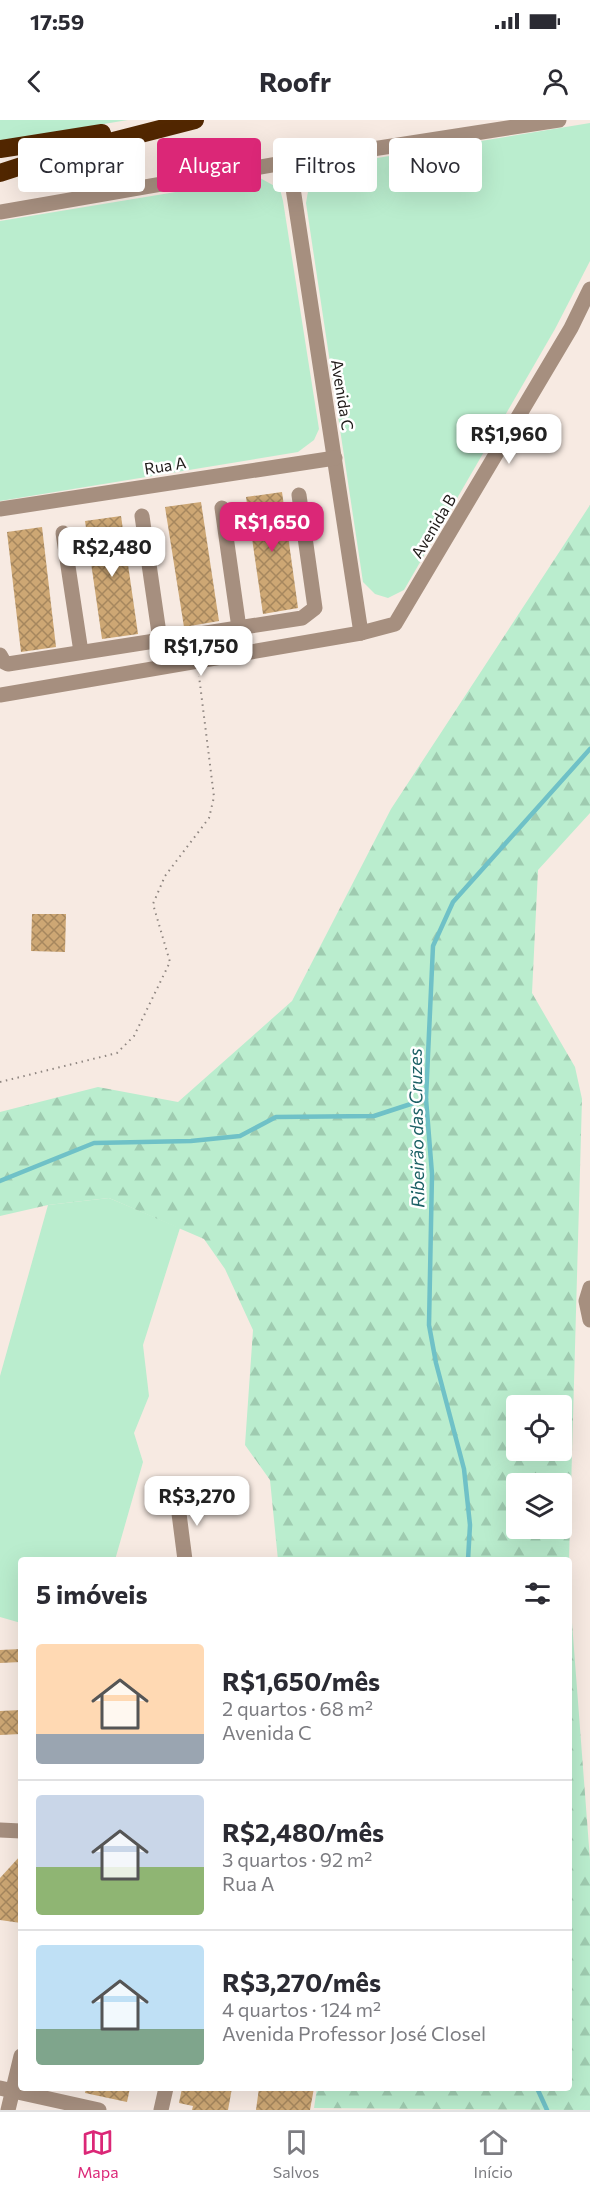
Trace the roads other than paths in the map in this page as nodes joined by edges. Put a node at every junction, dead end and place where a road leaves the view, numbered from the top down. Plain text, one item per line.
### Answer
1 (182, 120) edge
2 (195, 120) edge
3 (558, 120) edge
4 (377, 148) edge
5 (0, 149) edge
6 (273, 165) edge
7 (0, 173) edge
8 (294, 192) edge
9 (0, 212) edge
10 (590, 289) edge
11 (335, 458) junction
12 (299, 495) dead end
13 (0, 508) edge
14 (222, 508) dead end
15 (142, 516) dead end
16 (63, 533) dead end
17 (239, 628) junction
18 (361, 633) junction
19 (160, 640) junction
20 (81, 652) junction
21 (0, 655) edge
22 (0, 695) edge
23 (590, 1288) edge
24 (590, 1320) edge
25 (177, 1498) dead end
26 (184, 1557) edge
27 (0, 1830) edge
28 (18, 1831) edge
29 (18, 2063) edge
30 (7, 2090) edge
31 (164, 2091) edge
32 (8, 2110) edge
33 (99, 2110) edge
34 (161, 2110) edge

1 - 5 highway
2 - 7 highway
3 - 4 street
6 - 9 street
8 - 11 street, Avenida C
10 - 18 street, Avenida B
11 - 13 street, Rua A
11 - 18 street, Avenida C
12 - 17 street
14 - 17 street
15 - 19 street
16 - 20 street
17 - 19 street
18 - 22 street
19 - 20 street
20 - 21 street
23 - 24 street
25 - 26 street
27 - 28 street
29 - 30 street
30 - 32 street
30 - 33 street
31 - 34 street

